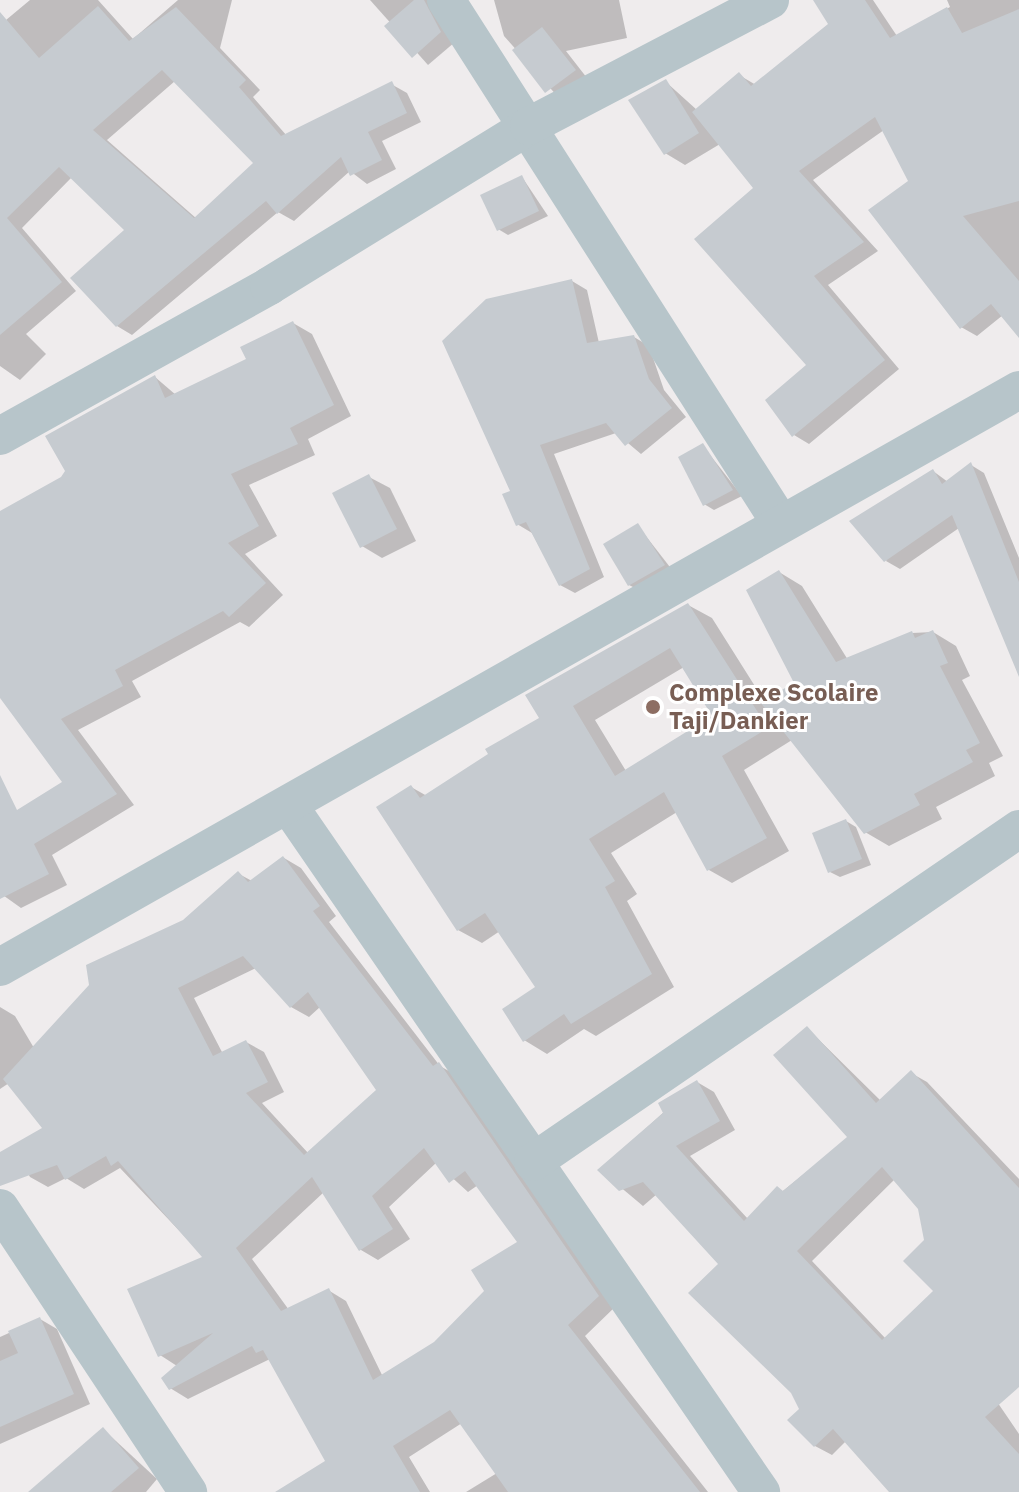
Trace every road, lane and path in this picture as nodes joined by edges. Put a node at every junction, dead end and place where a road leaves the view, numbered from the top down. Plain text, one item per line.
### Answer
1 (446, 0) edge
2 (770, 0) edge
3 (529, 126) junction
4 (1019, 390) edge
5 (0, 436) edge
6 (781, 524) junction
7 (289, 806) junction
8 (1019, 829) edge
9 (0, 967) edge
10 (533, 1162) junction
11 (0, 1208) edge
12 (188, 1492) edge
13 (761, 1492) edge

1 - 3 street
2 - 3 street
3 - 5 street
3 - 6 street
4 - 6 street
6 - 7 street
7 - 9 street
7 - 10 street
8 - 10 street
10 - 13 street
11 - 12 street

